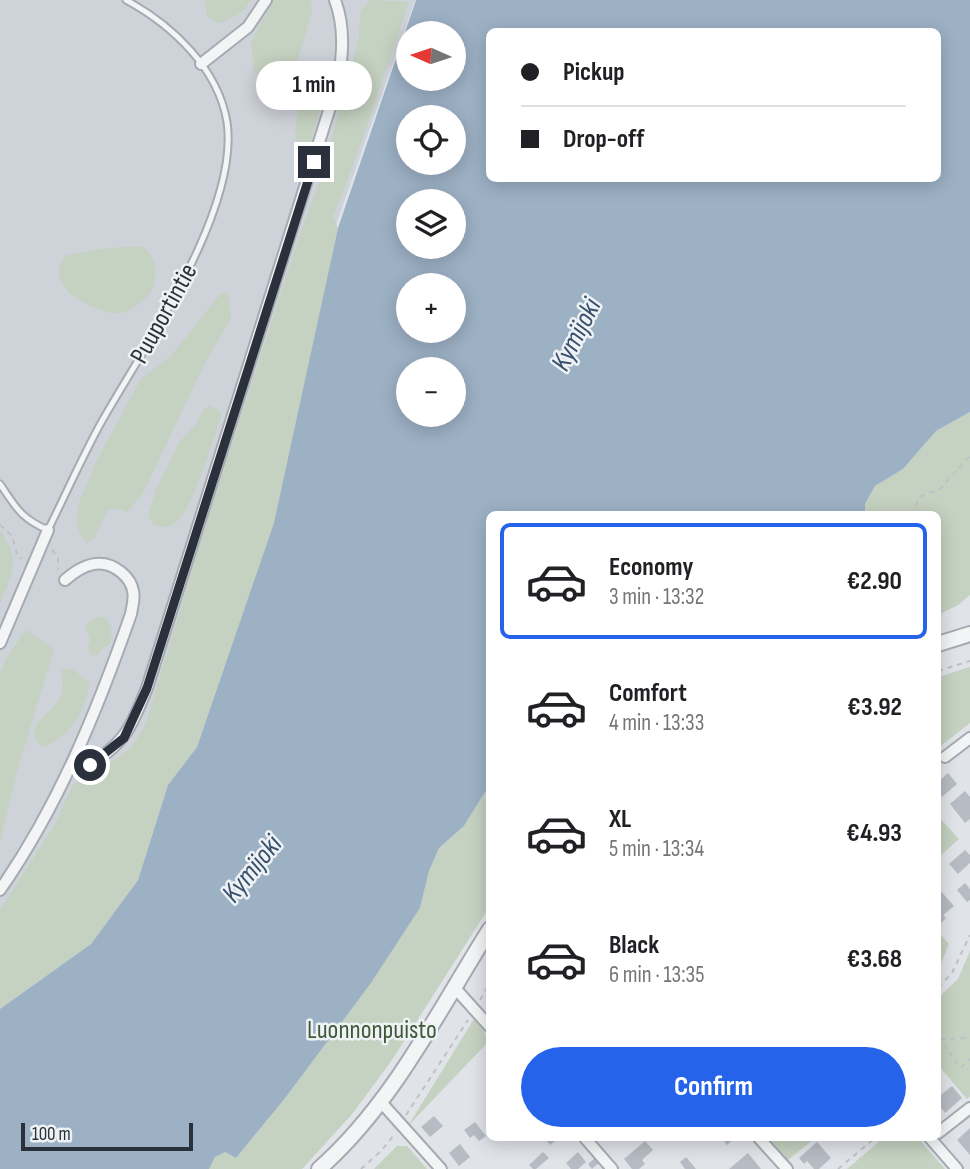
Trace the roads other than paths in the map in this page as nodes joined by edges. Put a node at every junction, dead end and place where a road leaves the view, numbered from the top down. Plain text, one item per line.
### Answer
1 (126, 0) edge
2 (266, 0) edge
3 (334, 0) edge
4 (201, 64) junction
5 (0, 484) edge
6 (48, 530) junction
7 (63, 578) road end
8 (970, 634) edge
9 (0, 643) edge
10 (941, 643) edge
11 (970, 738) edge
12 (946, 757) dead end
13 (73, 765) junction
14 (0, 890) edge
15 (486, 935) edge
16 (454, 987) junction
17 (486, 1022) edge
18 (380, 1101) junction
19 (970, 1108) edge
20 (941, 1131) edge
21 (588, 1141) edge
22 (762, 1141) edge
23 (936, 1141) edge
24 (319, 1169) edge
25 (440, 1169) edge
26 (612, 1169) edge
27 (787, 1169) edge
28 (957, 1169) edge

1 - 4 lane, Puuportintie
2 - 4 street
3 - 13 street
4 - 6 lane, Puuportintie
5 - 6 lane
6 - 9 street, Puuportintie
7 - 13 street
8 - 10 street
11 - 12 street
13 - 14 street
15 - 16 street
16 - 17 street
16 - 18 street
18 - 24 street
18 - 25 street
19 - 20 street
21 - 26 street
22 - 27 street
23 - 28 street

